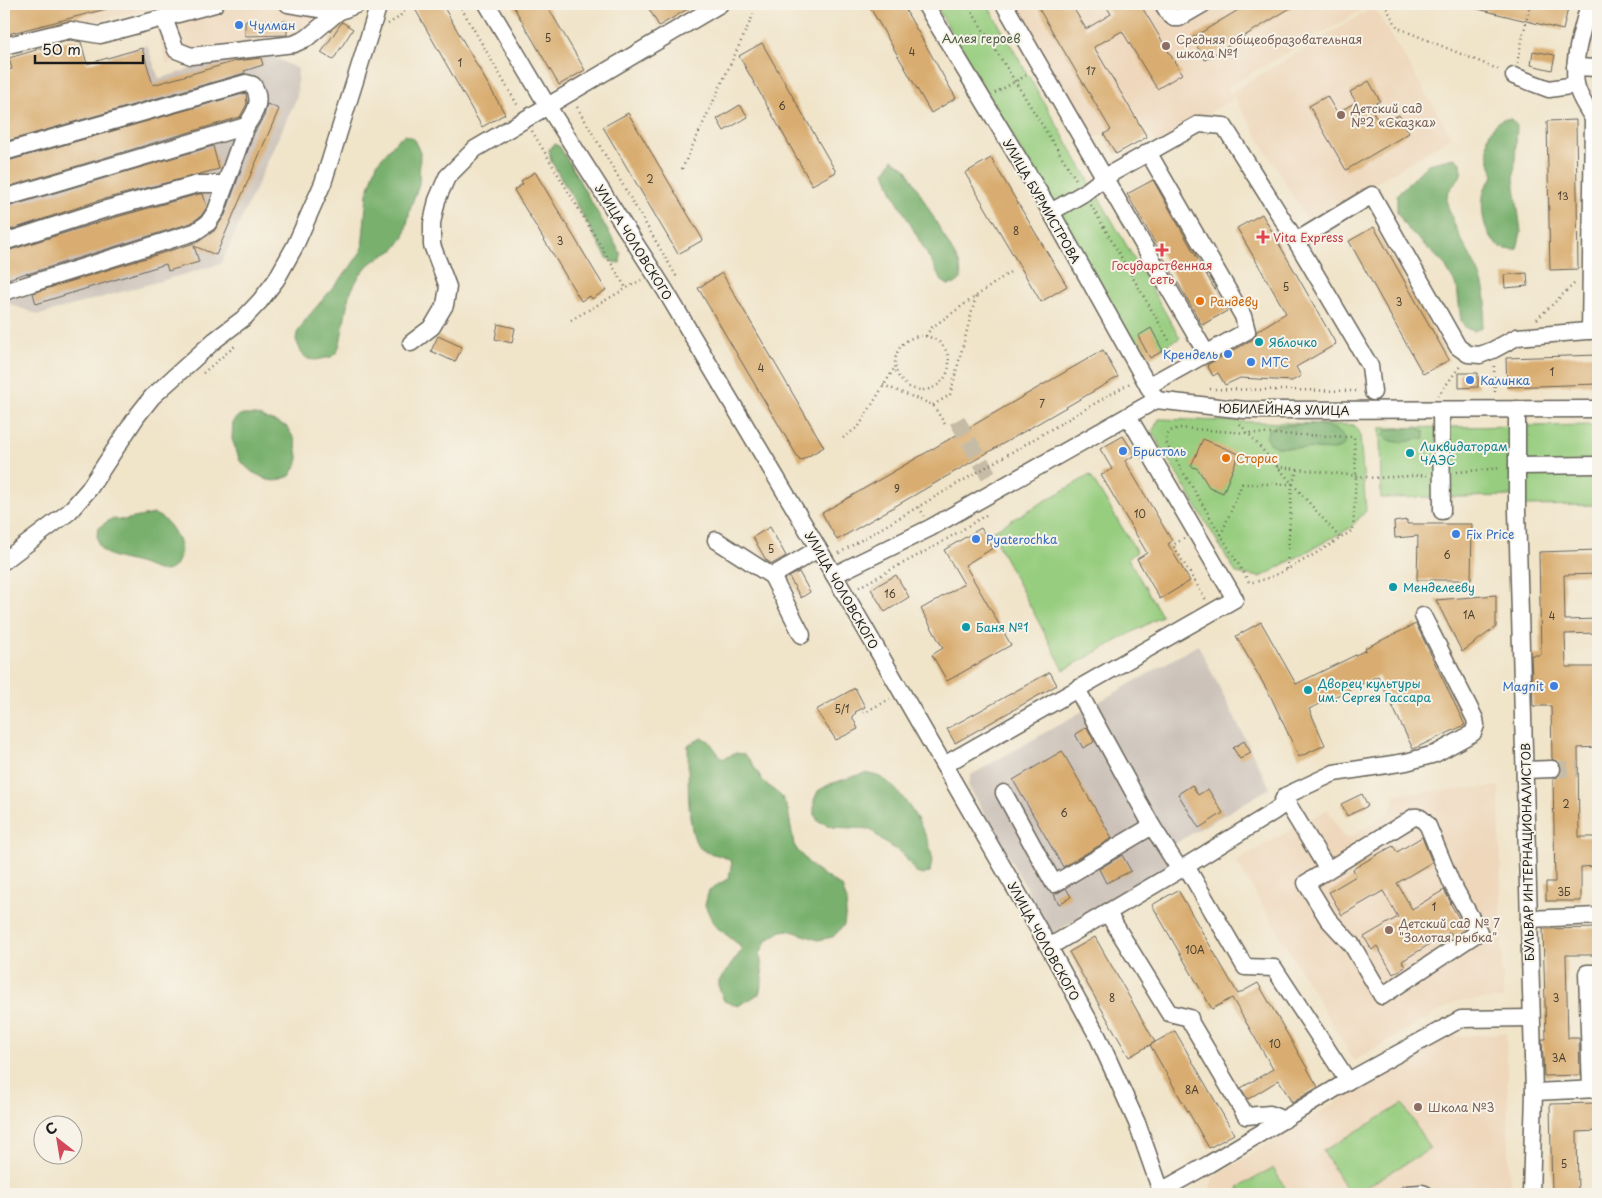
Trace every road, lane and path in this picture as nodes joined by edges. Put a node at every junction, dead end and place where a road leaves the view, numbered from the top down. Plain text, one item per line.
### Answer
1 (215, 4) edge
2 (288, 4) edge
3 (358, 4) edge
4 (379, 4) edge
5 (459, 4) edge
6 (487, 4) edge
7 (925, 4) edge
8 (967, 4) edge
9 (1004, 4) edge
10 (1163, 4) edge
11 (1203, 4) edge
12 (1384, 4) edge
13 (1530, 4) edge
14 (1589, 4) edge
15 (710, 6) edge
16 (755, 11) dead end
17 (338, 12) junction
18 (164, 18) junction
19 (4, 46) edge
20 (1041, 67) junction
21 (1575, 67) junction
22 (1598, 68) edge
23 (1514, 76) junction
24 (1015, 82) junction
25 (1576, 84) junction
26 (983, 100) junction
27 (547, 105) junction
28 (525, 118) junction
29 (246, 126) junction
30 (4, 152) edge
31 (1148, 152) junction
32 (682, 169) dead end
33 (1105, 177) junction
34 (226, 184) junction
35 (1084, 193) junction
36 (4, 198) edge
37 (1051, 212) junction
38 (1296, 241) junction
39 (4, 242) edge
40 (1591, 268) junction
41 (1013, 270) dead end
42 (654, 272) junction
43 (626, 288) junction
44 (4, 292) edge
45 (976, 296) junction
46 (571, 320) dead end
47 (1594, 330) edge
48 (926, 336) junction
49 (1517, 337) junction
50 (1170, 342) dead end
51 (411, 343) dead end
52 (1493, 350) junction
53 (1206, 353) junction
54 (1468, 354) junction
55 (895, 366) junction
56 (1145, 381) junction
57 (883, 385) junction
58 (1373, 392) dead end
59 (1496, 399) dead end
60 (1156, 400) junction
61 (1439, 403) junction
62 (934, 405) junction
63 (1517, 409) junction
64 (1598, 409) edge
65 (1128, 416) junction
66 (1239, 423) dead end
67 (946, 426) dead end
68 (1247, 433) junction
69 (843, 438) dead end
70 (1598, 465) edge
71 (1518, 466) junction
72 (1277, 467) junction
73 (1298, 469) junction
74 (1441, 474) junction
75 (1356, 476) junction
76 (1292, 484) junction
77 (1442, 511) dead end
78 (988, 514) dead end
79 (1222, 535) junction
80 (1187, 536) dead end
81 (1340, 538) junction
82 (716, 540) dead end
83 (818, 549) junction
84 (835, 556) dead end
85 (4, 561) edge
86 (1287, 569) junction
87 (834, 575) junction
88 (772, 576) junction
89 (855, 589) dead end
90 (1213, 612) junction
91 (1423, 616) dead end
92 (802, 635) dead end
93 (1077, 689) junction
94 (903, 693) junction
95 (862, 713) dead end
96 (944, 765) junction
97 (1552, 769) tunnel mouth
98 (1525, 770) junction
99 (1004, 792) dead end
100 (1284, 801) junction
101 (1152, 826) junction
102 (1183, 868) junction
103 (1328, 870) junction
104 (1107, 912) junction
105 (1598, 916) edge
106 (1529, 919) junction
107 (1049, 947) junction
108 (1598, 973) edge
109 (1531, 1018) junction
110 (1348, 1081) junction
111 (1594, 1089) edge
112 (1534, 1092) junction
113 (1284, 1120) junction
114 (1161, 1192) edge
115 (1407, 1194) edge
116 (1425, 1194) edge
117 (1531, 1194) edge

1 - 18 street
2 - 17 street
3 - 17 street
4 - 85 street
5 - 28 path
6 - 27 street, УЛИЦА ЧОЛОВСКОГО
7 - 26 street, УЛИЦА БУРМИСТРОВА
8 - 24 path
9 - 20 street
10 - 11 street
12 - 23 path
13 - 23 path
14 - 21 street
15 - 27 street
16 - 32 path
17 - 18 street
18 - 19 street
20 - 24 path
20 - 33 street
21 - 22 street
21 - 25 street
23 - 25 street
24 - 26 path
24 - 35 path
25 - 40 street
26 - 37 street, УЛИЦА БУРМИСТРОВА
27 - 28 street
27 - 42 street, УЛИЦА ЧОЛОВСКОГО
28 - 43 path
28 - 51 street
29 - 30 street
29 - 34 street
29 - 36 street
31 - 33 street
31 - 38 street
31 - 53 street
33 - 35 street
33 - 53 street
34 - 39 street
34 - 44 street
35 - 37 street
35 - 50 path
37 - 56 street, УЛИЦА БУРМИСТРОВА
38 - 54 street
38 - 58 street
40 - 47 street
40 - 49 path
41 - 45 path
42 - 43 path
42 - 83 street, УЛИЦА ЧОЛОВСКОГО
43 - 46 path
45 - 48 path
45 - 62 path
47 - 49 street
48 - 55 path
48 - 55 path
49 - 52 street
52 - 54 street
52 - 59 path
53 - 56 street
54 - 61 path
55 - 57 path
56 - 60 street, УЛИЦА БУРМИСТРОВА
56 - 84 path
57 - 62 path
57 - 69 path
60 - 61 street, ЮБИЛЕЙНАЯ УЛИЦА
60 - 65 street
61 - 63 street, ЮБИЛЕЙНАЯ УЛИЦА
61 - 74 street
62 - 67 path
63 - 64 street, ЮБИЛЕЙНАЯ УЛИЦА
63 - 71 street, БУЛЬВАР ИНТЕРНАЦИОНАЛИСТОВ
65 - 87 street
65 - 90 street
66 - 68 path
68 - 72 path
68 - 75 path
68 - 79 path
70 - 71 street
71 - 74 path
71 - 98 street, БУЛЬВАР ИНТЕРНАЦИОНАЛИСТОВ
72 - 73 path
72 - 76 path
73 - 75 path
73 - 76 path
74 - 75 path
74 - 77 street
75 - 81 path
76 - 79 path
76 - 81 path
76 - 86 path
78 - 89 path
79 - 86 path
80 - 90 path
81 - 86 path
82 - 88 street
83 - 87 street, УЛИЦА ЧОЛОВСКОГО
83 - 88 street
87 - 94 street, УЛИЦА ЧОЛОВСКОГО
88 - 92 street
90 - 93 street
91 - 100 street
93 - 96 street
93 - 101 street
94 - 95 path
94 - 96 street, УЛИЦА ЧОЛОВСКОГО
96 - 107 street, УЛИЦА ЧОЛОВСКОГО
97 - 98 street
98 - 106 street, БУЛЬВАР ИНТЕРНАЦИОНАЛИСТОВ
99 - 101 street
100 - 102 street
100 - 103 street
101 - 102 street
102 - 104 street
102 - 110 street
103 - 103 street
104 - 107 street
104 - 113 street
105 - 106 street
106 - 109 street, БУЛЬВАР ИНТЕРНАЦИОНАЛИСТОВ
107 - 114 street, УЛИЦА ЧОЛОВСКОГО
108 - 111 street
109 - 110 street
109 - 112 street, БУЛЬВАР ИНТЕРНАЦИОНАЛИСТОВ
110 - 113 street
111 - 112 street
112 - 117 street, БУЛЬВАР ИНТЕРНАЦИОНАЛИСТОВ
113 - 114 street
115 - 116 street

